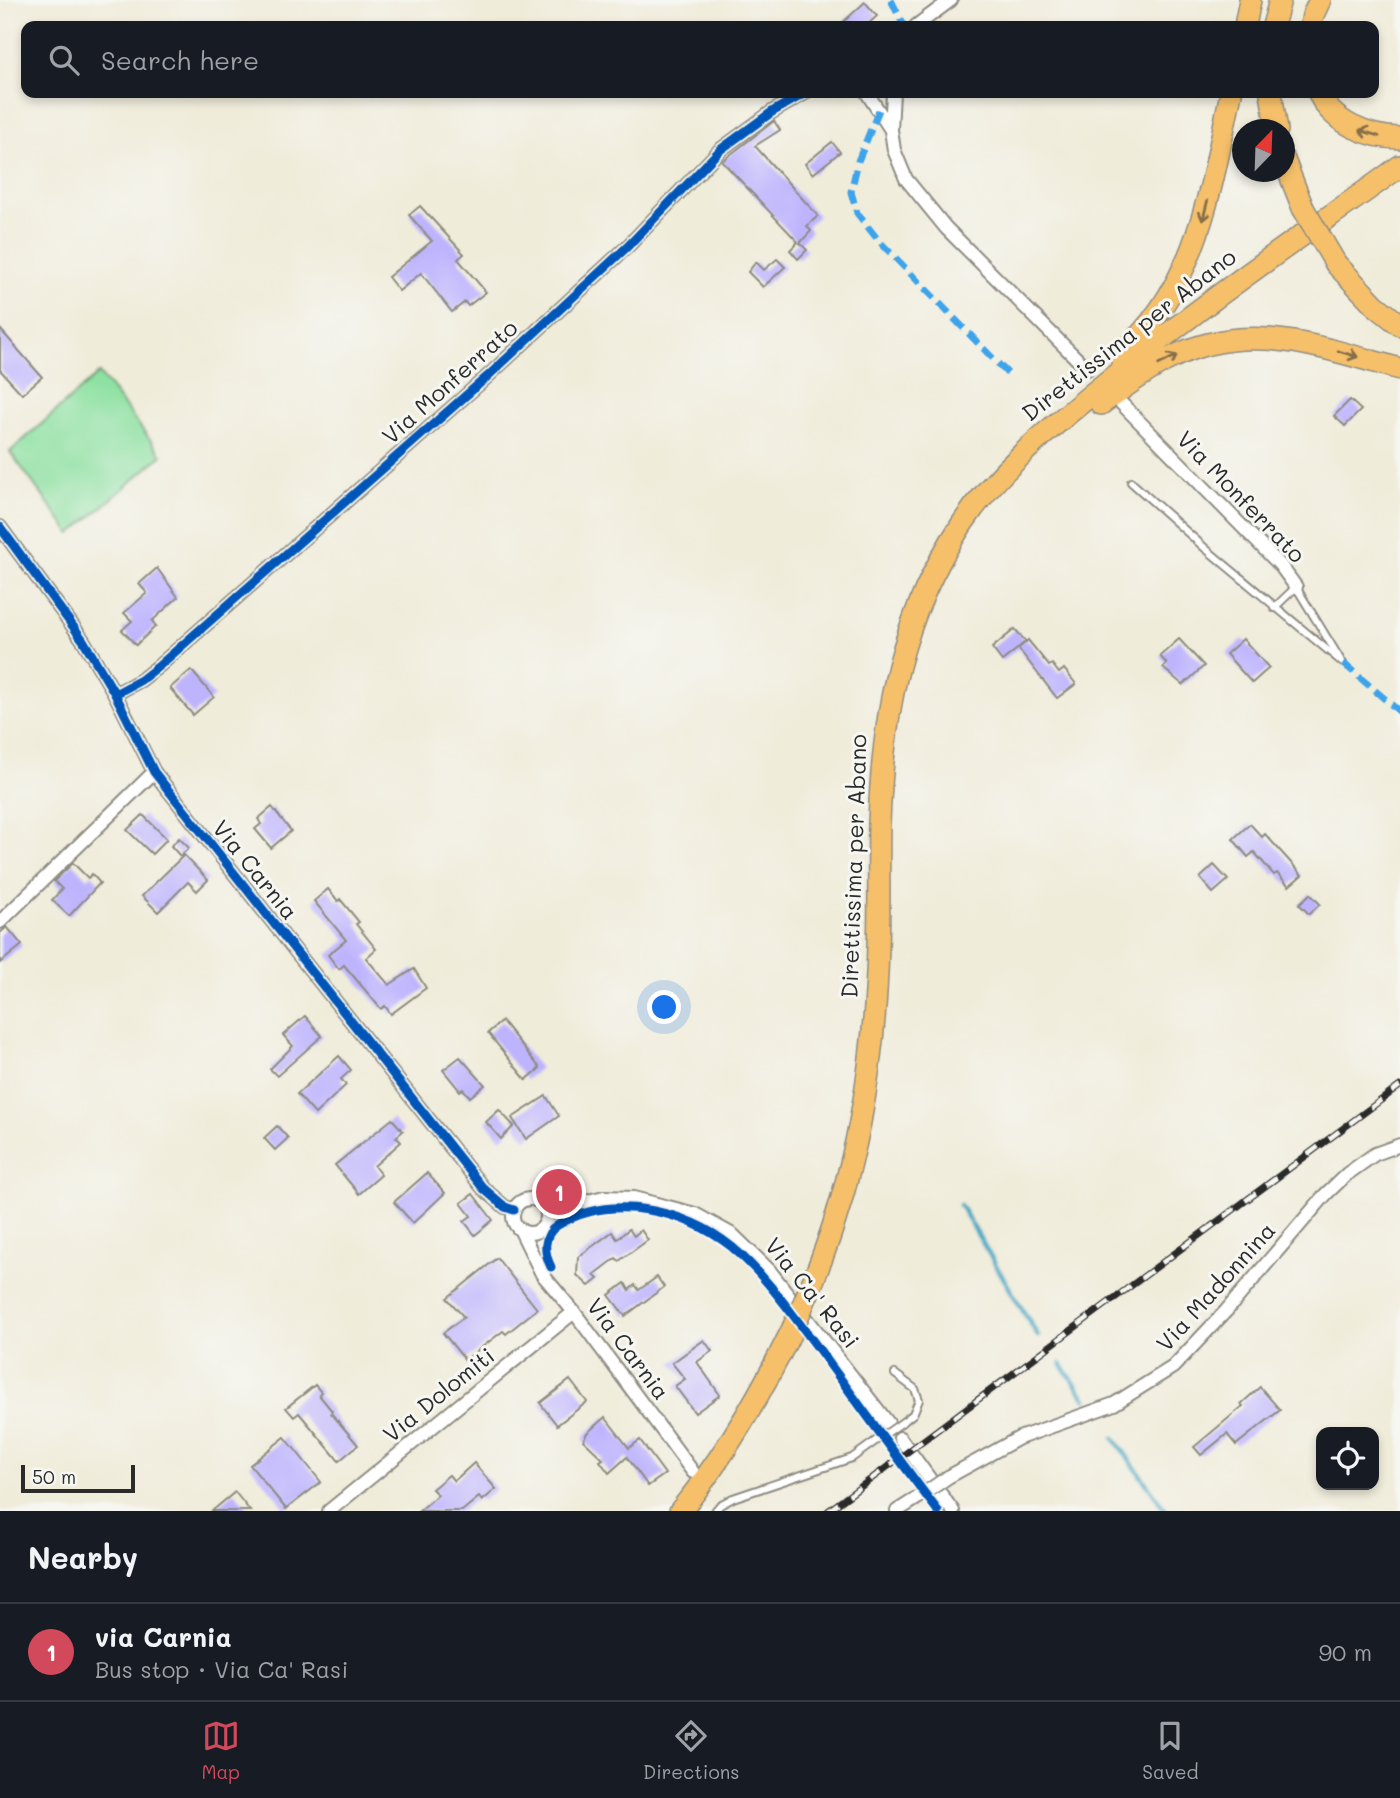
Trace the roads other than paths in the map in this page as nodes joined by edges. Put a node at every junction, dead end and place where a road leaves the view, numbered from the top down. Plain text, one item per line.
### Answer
1 (951, 0) edge
2 (1250, 0) edge
3 (1280, 0) edge
4 (1320, 0) edge
5 (923, 21) edge
6 (1246, 21) edge
7 (1274, 21) edge
8 (1312, 21) edge
9 (796, 98) edge
10 (870, 98) edge
11 (893, 98) edge
12 (1230, 98) edge
13 (1272, 98) edge
14 (1321, 98) edge
15 (1275, 119) edge
16 (891, 130) junction
17 (1400, 138) edge
18 (1400, 166) edge
19 (1400, 181) edge
20 (1293, 182) edge
21 (1344, 208) junction
22 (1400, 325) edge
23 (1087, 369) dead end
24 (1400, 369) edge
25 (1121, 402) dead end
26 (1027, 447) junction
27 (1131, 482) dead end
28 (0, 527) edge
29 (1296, 587) junction
30 (1274, 608) junction
31 (115, 694) junction
32 (153, 772) junction
33 (0, 922) edge
34 (1400, 1145) edge
35 (561, 1200) junction
36 (540, 1202) junction
37 (518, 1205) junction
38 (547, 1217) junction
39 (520, 1229) junction
40 (537, 1231) junction
41 (532, 1251) junction
42 (575, 1312) junction
43 (895, 1374) dead end
44 (888, 1423) dead end
45 (900, 1438) dead end
46 (693, 1472) dead end
47 (329, 1511) edge
48 (680, 1511) edge
49 (715, 1511) edge
50 (897, 1511) edge
51 (953, 1511) edge

1 - 5 street
2 - 6 highway
3 - 7 highway
4 - 8 highway
9 - 31 street, Via Monferrato
10 - 16 street
11 - 16 street
12 -> 26 highway
13 - 15 highway
17 -> 14 highway
16 - 23 street
18 - 21 highway, Direttissima per Abano
19 - 21 highway, Direttissima per Abano
20 - 22 highway, bridge
21 - 26 highway, Direttissima per Abano
26 -> 24 highway
25 - 29 street, Via Monferrato
26 - 48 highway, Direttissima per Abano, bridge
27 - 30 lane
28 - 31 street, Via Carnia
29 - 30 lane
29 - 30 lane, Via Monferrato
31 - 32 street, Via Carnia
32 - 33 street
32 - 37 street, Via Carnia
34 - 50 street, Via Madonnina, bridge
35 - 36 street, Via Ca' Rasi
35 - 38 street
35 - 44 street, Via Ca' Rasi
36 - 37 street
36 - 38 street
37 - 39 street
38 - 40 street
39 - 40 street
39 - 41 street, Via Carnia
40 - 41 street
41 - 42 street, Via Carnia
42 - 46 street, Via Carnia
42 - 47 street, Via Dolomiti
43 - 49 lane, bridge
45 - 51 street

